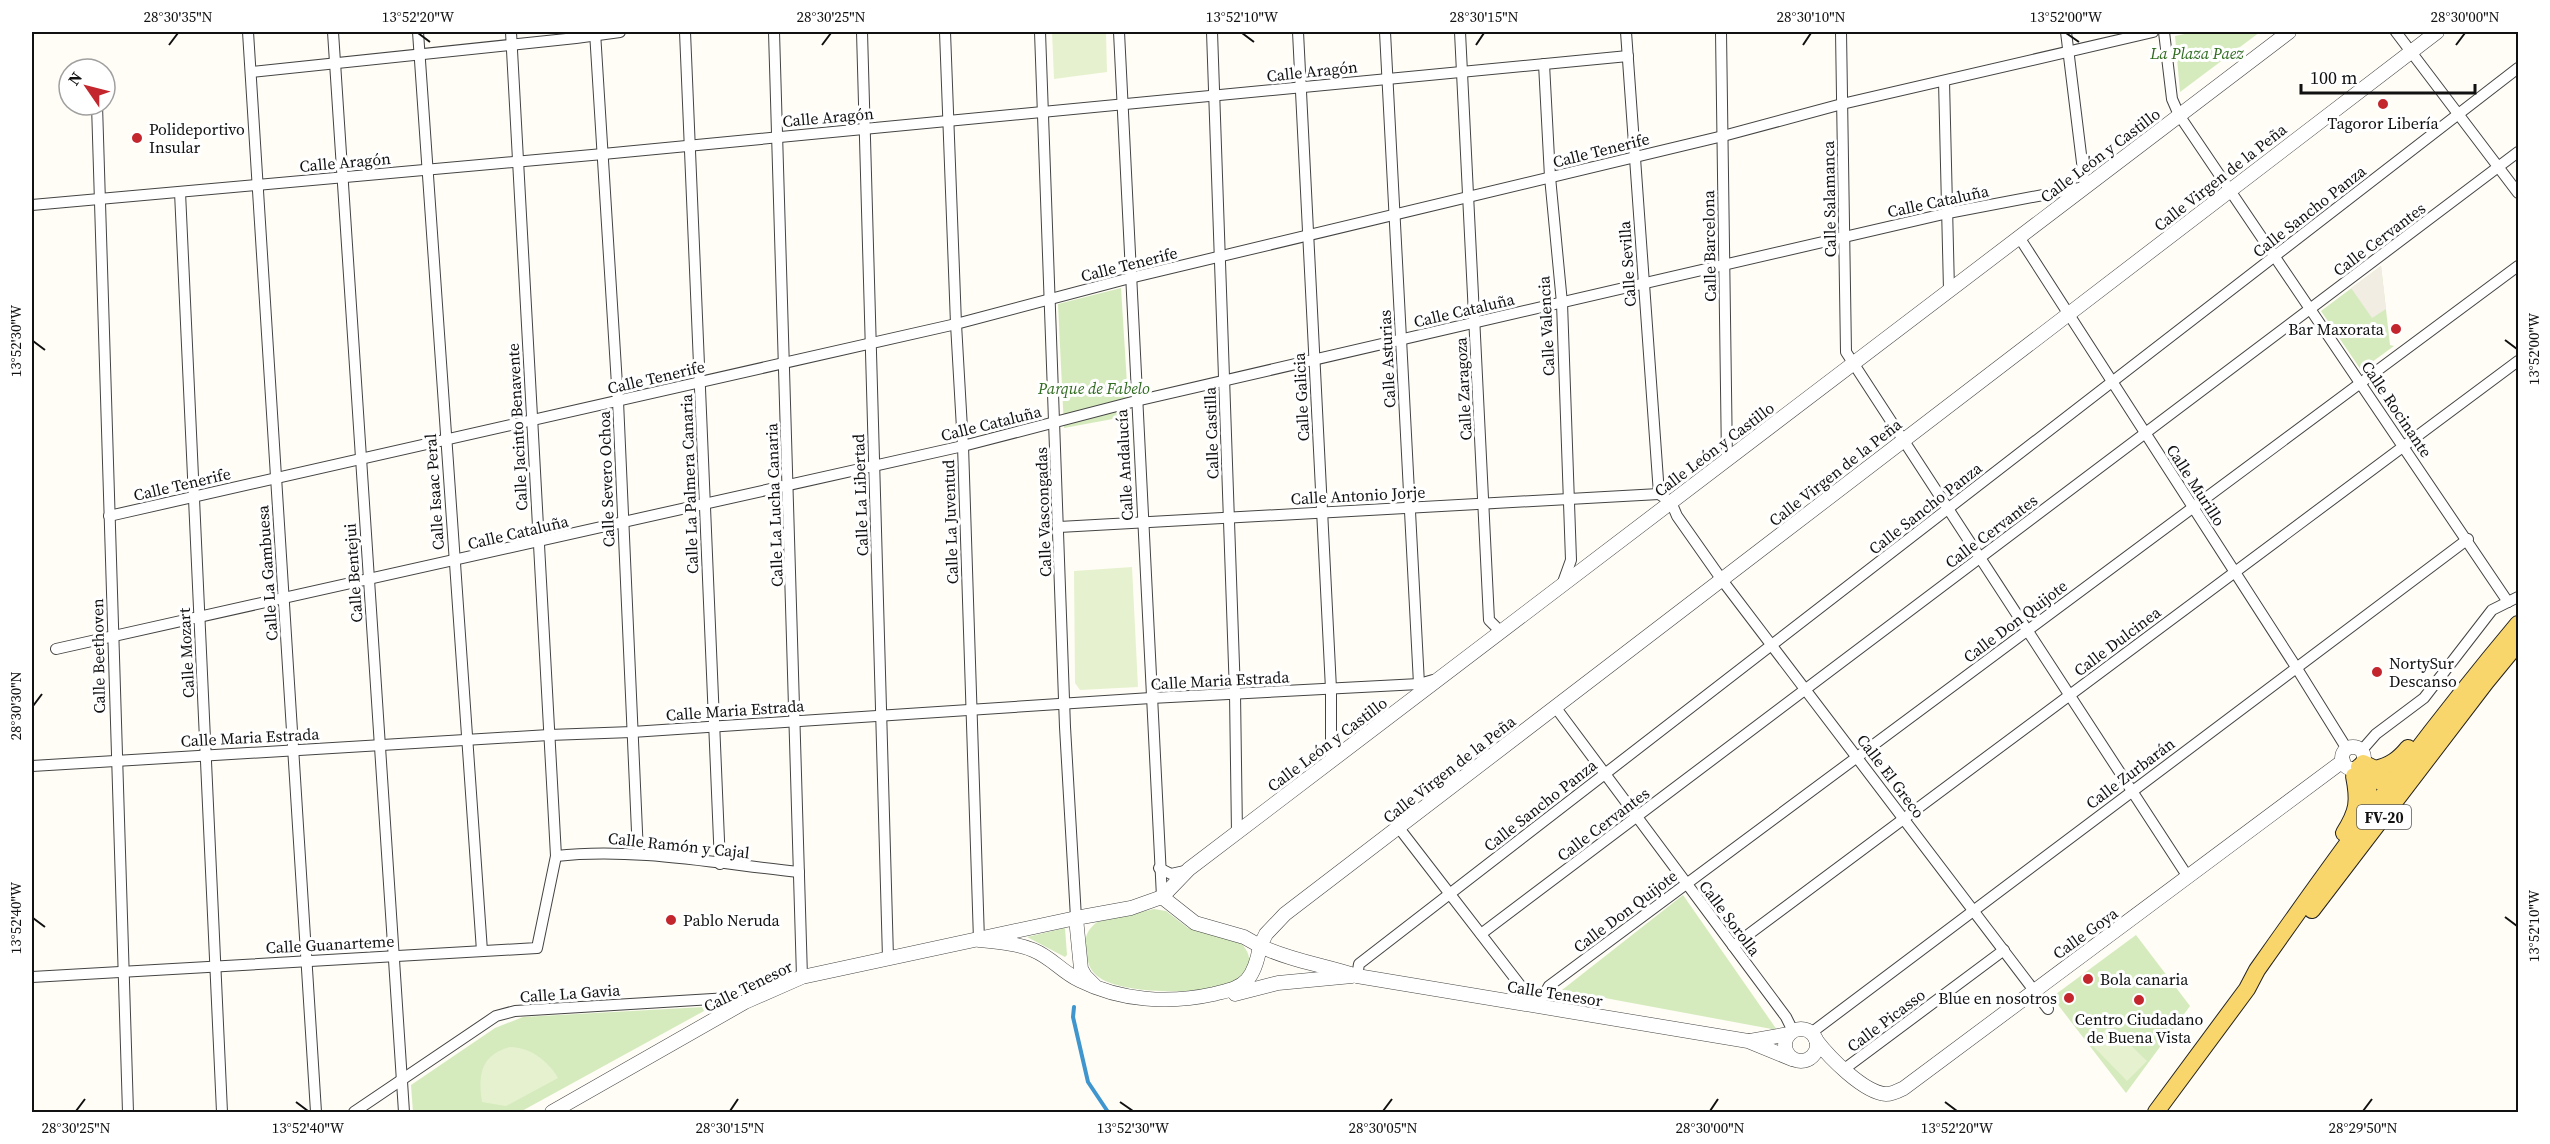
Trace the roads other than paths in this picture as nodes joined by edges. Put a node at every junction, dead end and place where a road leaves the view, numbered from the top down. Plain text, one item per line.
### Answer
1 (249, 32) edge
2 (333, 32) edge
3 (418, 32) edge
4 (511, 32) edge
5 (620, 32) edge
6 (685, 32) edge
7 (774, 32) edge
8 (862, 32) edge
9 (945, 32) edge
10 (1040, 32) edge
11 (1119, 32) edge
12 (1212, 32) edge
13 (1298, 32) edge
14 (1385, 32) edge
15 (1460, 32) edge
16 (1626, 32) edge
17 (1721, 32) edge
18 (1841, 32) edge
19 (2066, 32) edge
20 (2153, 32) edge
21 (2164, 32) edge
22 (2289, 32) edge
23 (2396, 32) edge
24 (2437, 32) edge
25 (595, 33) edge
26 (512, 45) junction
27 (2411, 51) junction
28 (2069, 52) junction
29 (420, 55) junction
30 (1628, 56) junction
31 (335, 63) junction
32 (1544, 63) junction
33 (2518, 68) edge
34 (1462, 71) junction
35 (251, 72) junction
36 (1387, 78) junction
37 (1944, 81) junction
38 (1300, 87) junction
39 (1214, 95) junction
40 (1122, 104) junction
41 (1842, 104) junction
42 (1043, 112) junction
43 (2459, 114) junction
44 (2179, 115) junction
45 (98, 117) edge
46 (948, 121) junction
47 (865, 129) junction
48 (1723, 136) junction
49 (777, 137) junction
50 (689, 146) junction
51 (2518, 152) edge
52 (603, 154) junction
53 (1635, 156) junction
54 (518, 162) junction
55 (2499, 167) junction
56 (426, 170) junction
57 (342, 177) junction
58 (1550, 177) junction
59 (257, 185) junction
60 (2085, 186) junction
61 (2230, 190) junction
62 (180, 192) junction
63 (2518, 193) edge
64 (102, 198) junction
65 (1468, 198) junction
66 (32, 204) edge
67 (1948, 213) junction
68 (1395, 216) junction
69 (1308, 237) junction
70 (1844, 237) junction
71 (2019, 237) junction
72 (2275, 256) junction
73 (1220, 257) junction
74 (1725, 265) junction
75 (2518, 266) edge
76 (1130, 278) junction
77 (1644, 284) junction
78 (1949, 290) junction
79 (1050, 299) junction
80 (1562, 303) junction
81 (2311, 309) junction
82 (2068, 314) junction
83 (1474, 323) junction
84 (956, 324) junction
85 (1401, 340) junction
86 (871, 343) junction
87 (1314, 360) junction
88 (2518, 361) edge
89 (783, 363) junction
90 (1852, 365) junction
91 (1224, 381) junction
92 (2112, 382) junction
93 (2360, 382) junction
94 (700, 383) junction
95 (618, 401) junction
96 (1136, 401) junction
97 (532, 421) junction
98 (1054, 424) junction
99 (2146, 433) junction
100 (446, 440) junction
101 (1903, 441) junction
102 (963, 446) junction
103 (2405, 446) junction
104 (361, 459) junction
105 (1727, 460) junction
106 (874, 466) junction
107 (276, 479) junction
108 (789, 486) junction
109 (1659, 494) junction
110 (194, 497) junction
111 (1567, 498) junction
112 (1671, 502) junction
113 (1483, 503) junction
114 (705, 504) junction
115 (1410, 507) junction
116 (2193, 507) junction
117 (1947, 509) junction
118 (1322, 512) junction
119 (109, 516) junction
120 (1229, 516) junction
121 (1142, 521) junction
122 (622, 523) junction
123 (1059, 527) junction
124 (2468, 539) junction
125 (538, 542) junction
126 (1980, 558) junction
127 (454, 561) junction
128 (2235, 572) junction
129 (369, 580) junction
130 (1722, 580) junction
131 (1562, 585) junction
132 (2513, 599) edge
133 (284, 600) junction
134 (199, 619) junction
135 (2518, 624) edge
136 (2027, 630) junction
137 (1501, 632) junction
138 (113, 636) junction
139 (2518, 643) edge
140 (1772, 645) junction
141 (56, 649) dead end
142 (2296, 667) junction
143 (1439, 679) junction
144 (2486, 682) junction
145 (1419, 684) junction
146 (2466, 686) junction
147 (1331, 689) junction
148 (1806, 690) junction
149 (1235, 694) junction
150 (2069, 696) junction
151 (1151, 698) junction
152 (1066, 705) junction
153 (1556, 708) junction
154 (971, 709) junction
155 (881, 715) junction
156 (795, 720) junction
157 (714, 726) junction
158 (632, 732) junction
159 (549, 735) junction
160 (467, 740) junction
161 (380, 745) junction
162 (293, 750) junction
163 (205, 755) junction
164 (1857, 756) junction
165 (116, 760) junction
166 (1331, 761) junction
167 (2356, 763) junction
168 (32, 766) edge
169 (1605, 774) junction
170 (2393, 781) junction
171 (2131, 791) junction
172 (2373, 808) junction
173 (1636, 817) junction
174 (1904, 818) junction
175 (1399, 828) junction
176 (1237, 833) junction
177 (638, 854) junction
178 (556, 856) junction
179 (720, 864) junction
180 (1159, 868) junction
181 (1189, 869) junction
182 (799, 872) junction
183 (2188, 877) junction
184 (1686, 884) junction
185 (1449, 894) junction
186 (2317, 895) junction
187 (1162, 897) junction
188 (1973, 909) junction
189 (1076, 918) junction
190 (1278, 922) junction
191 (1481, 934) junction
192 (979, 940) junction
193 (1260, 946) junction
194 (1733, 946) junction
195 (2004, 950) junction
196 (482, 951) junction
197 (394, 956) junction
198 (888, 958) junction
199 (306, 960) junction
200 (1322, 964) junction
201 (215, 966) junction
202 (122, 971) junction
203 (1357, 976) junction
204 (32, 977) edge
205 (802, 977) junction
206 (1096, 987) junction
207 (2035, 990) junction
208 (1186, 1000) junction
209 (745, 1002) junction
210 (1537, 1007) junction
211 (2048, 1009) dead end
212 (1791, 1032) junction
213 (1813, 1036) junction
214 (1748, 1041) junction
215 (1797, 1060) junction
216 (1842, 1070) junction
217 (402, 1080) junction
218 (128, 1113) edge
219 (222, 1113) edge
220 (316, 1113) edge
221 (354, 1113) edge
222 (404, 1113) edge
223 (552, 1113) edge
224 (2156, 1113) edge

1 - 35 street, Calle La Gambuesa
2 - 31 street, Calle Bentejui
3 - 29 street, Calle Isaac Peral
4 - 26 street, Calle Jacinto Benavente
5 - 25 street
6 - 50 street, Calle La Palmera Canaria
7 - 49 street, Calle La Lucha Canaria
8 - 47 street, Calle La Libertad
9 - 46 street, Calle La Juventud
10 - 42 street, Calle Vascongadas
11 - 40 street, Calle Andalucía
12 - 39 street, Calle Castilla
13 - 38 street, Calle Galicia
14 - 36 street, Calle Asturias
15 - 34 street, Calle Zaragoza
16 - 30 street, Calle Sevilla
17 - 48 street, Calle Barcelona
18 - 41 street, Calle Salamanca
19 - 28 street
20 - 28 street, Calle Tenerife
21 - 44 street, Calle Rocinante
22 - 44 street, Calle León y Castillo
23 - 27 street
24 - 27 street, Calle Virgen de la Peña
25 - 26 street
25 - 52 street, Calle Severo Ochoa
26 - 29 street
26 - 54 street, Calle Jacinto Benavente
27 - 43 street
27 - 61 street, Calle Virgen de la Peña
28 - 37 street, Calle Tenerife
28 - 60 street
29 - 31 street
29 - 56 street, Calle Isaac Peral
30 - 32 street, Calle Aragón
30 - 53 street, Calle Sevilla
31 - 35 street
31 - 57 street, Calle Bentejui
32 - 34 street, Calle Aragón
32 - 58 street, Calle Valencia
33 - 43 street, Calle Sancho Panza
34 - 36 street, Calle Aragón
34 - 65 street, Calle Zaragoza
35 - 59 street, Calle La Gambuesa
36 - 38 street, Calle Aragón
36 - 68 street, Calle Asturias
37 - 41 street, Calle Tenerife
37 - 67 street
38 - 39 street, Calle Aragón
38 - 69 street, Calle Galicia
39 - 40 street, Calle Aragón
39 - 73 street, Calle Castilla
40 - 42 street, Calle Aragón
40 - 76 street, Calle Andalucía
41 - 48 street, Calle Tenerife
41 - 70 street, Calle Salamanca
42 - 46 street, Calle Aragón
42 - 79 street, Calle Vascongadas
43 - 55 street
43 - 72 street, Calle Sancho Panza
44 - 60 street, Calle León y Castillo
44 - 61 street, Calle Rocinante
45 - 64 street
46 - 47 street, Calle Aragón
46 - 84 street, Calle La Juventud
47 - 49 street, Calle Aragón
47 - 86 street, Calle La Libertad
48 - 53 street, Calle Tenerife
48 - 74 street, Calle Barcelona
49 - 50 street, Calle Aragón
49 - 89 street, Calle La Lucha Canaria
50 - 52 street, Calle Aragón
50 - 94 street, Calle La Palmera Canaria
51 - 55 street, Calle Cervantes
52 - 54 street, Calle Aragón
52 - 95 street, Calle Severo Ochoa
53 - 58 street, Calle Tenerife
53 - 77 street, Calle Sevilla
54 - 56 street, Calle Aragón
54 - 97 street, Calle Jacinto Benavente
55 - 63 street
55 - 81 street, Calle Cervantes
56 - 57 street, Calle Aragón
56 - 100 street, Calle Isaac Peral
57 - 59 street, Calle Aragón
57 - 104 street, Calle Bentejui
58 - 65 street, Calle Tenerife
58 - 80 street, Calle Valencia
59 - 62 street, Calle Aragón
59 - 107 street, Calle La Gambuesa
60 - 67 street, Calle Cataluña
60 - 71 street, Calle León y Castillo
61 - 72 street, Calle Rocinante
61 - 82 street, Calle Virgen de la Peña
62 - 64 street, Calle Aragón
62 - 110 street, Calle Mozart
64 - 66 street, Calle Aragón
64 - 119 street, Calle Beethoven
65 - 68 street, Calle Tenerife
65 - 83 street, Calle Zaragoza
67 - 70 street, Calle Cataluña
67 - 78 street
68 - 69 street, Calle Tenerife
68 - 85 street, Calle Asturias
69 - 73 street, Calle Tenerife
69 - 87 street, Calle Galicia
70 - 74 street, Calle Cataluña
70 - 90 street, Calle Salamanca
71 - 78 street, Calle León y Castillo
71 - 82 street, Calle Murillo
72 - 81 street, Calle Rocinante
72 - 92 street, Calle Sancho Panza
73 - 76 street, Calle Tenerife
73 - 91 street, Calle Castilla
74 - 77 street, Calle Cataluña
74 - 105 street, Calle Barcelona
75 - 93 street, Calle Don Quijote
76 - 79 street, Calle Tenerife
76 - 96 street, Calle Andalucía
77 - 80 street, Calle Cataluña
77 - 109 street, Calle Sevilla
78 - 90 street, Calle León y Castillo
79 - 84 street, Calle Tenerife
79 - 98 street, Calle Vascongadas
80 - 83 street, Calle Cataluña
80 - 111 street, Calle Valencia
81 - 93 street, Calle Rocinante
81 - 99 street, Calle Cervantes
82 - 92 street, Calle Murillo
82 - 101 street, Calle Virgen de la Peña
83 - 85 street, Calle Cataluña
83 - 113 street, Calle Zaragoza
84 - 86 street, Calle Tenerife
84 - 102 street, Calle La Juventud
85 - 87 street, Calle Cataluña
85 - 115 street, Calle Asturias
86 - 89 street, Calle Tenerife
86 - 106 street, Calle La Libertad
87 - 91 street, Calle Cataluña
87 - 118 street, Calle Galicia
88 - 103 street, Calle Dulcinea
89 - 94 street, Calle Tenerife
89 - 108 street, Calle La Lucha Canaria
90 - 101 street
90 - 105 street, Calle León y Castillo
91 - 96 street, Calle Cataluña
91 - 120 street, Calle Castilla
92 - 99 street, Calle Murillo
92 - 117 street, Calle Sancho Panza
93 - 103 street, Calle Rocinante
93 - 116 street, Calle Don Quijote
94 - 95 street, Calle Tenerife
94 - 114 street, Calle La Palmera Canaria
95 - 97 street, Calle Tenerife
95 - 122 street, Calle Severo Ochoa
96 - 98 street, Calle Cataluña
96 - 121 street, Calle Andalucía
97 - 100 street, Calle Tenerife
97 - 125 street, Calle Jacinto Benavente
98 - 102 street, Calle Cataluña
98 - 123 street, Calle Vascongadas
99 - 116 street, Calle Murillo
99 - 126 street, Calle Cervantes
100 - 104 street, Calle Tenerife
100 - 127 street, Calle Isaac Peral
101 - 117 street
101 - 130 street, Calle Virgen de la Peña
102 - 106 street, Calle Cataluña
102 - 154 street, Calle La Juventud
103 - 124 street, Calle Rocinante
103 - 128 street, Calle Dulcinea
104 - 107 street, Calle Tenerife
104 - 129 street, Calle Bentejui
105 - 112 street, Calle León y Castillo
106 - 108 street, Calle Cataluña
106 - 155 street, Calle La Libertad
107 - 110 street, Calle Tenerife
107 - 133 street, Calle La Gambuesa
108 - 114 street, Calle Cataluña
108 - 156 street, Calle La Lucha Canaria
109 - 111 street, Calle Antonio Jorje
109 - 112 street
110 - 119 street, Calle Tenerife
110 - 134 street, Calle Mozart
111 - 113 street, Calle Antonio Jorje
111 - 131 street, Calle Valencia
112 - 130 street, Calle El Greco
112 - 131 street, Calle León y Castillo
113 - 115 street, Calle Antonio Jorje
113 - 137 street, Calle Zaragoza
114 - 122 street, Calle Cataluña
114 - 157 street, Calle La Palmera Canaria
115 - 118 street, Calle Antonio Jorje
115 - 145 street, Calle Asturias
116 - 128 street, Calle Murillo
116 - 136 street, Calle Don Quijote
117 - 126 street
117 - 140 street, Calle Sancho Panza
118 - 120 street, Calle Antonio Jorje
118 - 147 street, Calle Galicia
119 - 138 street, Calle Beethoven
120 - 121 street, Calle Antonio Jorje
120 - 149 street, Calle Castilla
121 - 123 street, Calle Antonio Jorje
121 - 151 street, Calle Andalucía
122 - 125 street, Calle Cataluña
122 - 158 street, Calle Severo Ochoa
123 - 152 street, Calle Vascongadas
124 - 132 street, Calle Rocinante
124 - 142 street, Calle Zurbarán
125 - 127 street, Calle Cataluña
125 - 159 street, Calle Jacinto Benavente
126 - 136 street
126 - 148 street, Calle Cervantes
127 - 129 street, Calle Cataluña
127 - 160 street, Calle Isaac Peral
128 - 142 street, Calle Murillo
128 - 150 street, Calle Dulcinea
129 - 133 street, Calle Cataluña
129 - 161 street, Calle Bentejui
130 - 140 street, Calle El Greco
130 - 153 street, Calle Virgen de la Peña
131 - 137 street, Calle León y Castillo
132 - 167 street
133 - 134 street, Calle Cataluña
133 - 162 street, Calle La Gambuesa
134 - 138 street, Calle Cataluña
134 - 163 street, Calle Mozart
135 - 146 main road, FV-20
136 - 150 street
136 - 164 street, Calle Don Quijote
137 - 143 street, Calle León y Castillo
138 - 141 street, Calle Cataluña
138 - 165 street, Calle Beethoven
139 - 144 main road, FV-20
140 - 148 street, Calle El Greco
140 - 169 street, Calle Sancho Panza
142 - 167 street, Calle Murillo
142 - 171 street, Calle Zurbarán
143 - 145 street, Calle Maria Estrada
143 - 166 street, Calle León y Castillo
144 - 170 main road
144 - 186 main road, FV-20
145 - 147 street, Calle Maria Estrada
146 - 167 main road
146 - 170 main road, FV-20
147 - 149 street, Calle Maria Estrada
147 - 166 street, Calle Galicia
148 - 164 street, Calle El Greco
148 - 173 street, Calle Cervantes
149 - 151 street, Calle Maria Estrada
149 - 176 street, Calle Castilla
150 - 171 street
150 - 174 street, Calle Dulcinea
151 - 152 street, Calle Maria Estrada
151 - 180 street, Calle Andalucía
152 - 154 street, Calle Maria Estrada
152 - 189 street, Calle Vascongadas
153 - 169 street, Calle Sorolla
153 - 175 street, Calle Virgen de la Peña
154 - 155 street, Calle Maria Estrada
154 - 192 street, Calle La Juventud
155 - 156 street, Calle Maria Estrada
155 - 198 street, Calle La Libertad
156 - 157 street, Calle Maria Estrada
156 - 182 street, Calle La Lucha Canaria
157 - 158 street, Calle Maria Estrada
157 - 179 street, Calle La Palmera Canaria
158 - 159 street, Calle Maria Estrada
158 - 177 street, Calle Severo Ochoa
159 - 160 street, Calle Maria Estrada
159 - 178 street, Calle Jacinto Benavente
160 - 161 street, Calle Maria Estrada
160 - 196 street, Calle Isaac Peral
161 - 162 street, Calle Maria Estrada
161 - 197 street, Calle Bentejui
162 - 163 street, Calle Maria Estrada
162 - 199 street, Calle La Gambuesa
163 - 165 street, Calle Maria Estrada
163 - 201 street, Calle Mozart
164 - 174 street, Calle El Greco
164 - 184 street, Calle Don Quijote
165 - 168 street, Calle Maria Estrada
165 - 202 street, Calle Beethoven
166 - 176 street, Calle León y Castillo
167 - 170 main road
167 - 172 main road
167 - 183 street, Calle Goya
167 - 186 main road
169 - 173 street, Calle Sorolla
169 - 185 street, Calle Sancho Panza
170 - 172 main road, FV-20
171 - 183 street
171 - 188 street, Calle Zurbarán
172 - 186 main road, FV-20
173 - 184 street, Calle Sorolla
173 - 191 street, Calle Cervantes
174 - 188 street, Calle El Greco
174 - 194 street, Calle Dulcinea
175 - 185 street
175 - 190 street, Calle Virgen de la Peña
176 - 181 street, Calle León y Castillo
177 - 178 street, Calle Ramón y Cajal
177 - 179 street, Calle Ramón y Cajal
178 - 196 street, Calle Guanarteme
179 - 182 street, Calle Ramón y Cajal
180 - 181 street
180 - 187 street, Calle Andalucía
181 - 187 street, Calle León y Castillo
182 - 205 street, Calle La Lucha Canaria
183 - 207 street, Calle Goya
184 - 194 street, Calle Sorolla
184 - 210 street, Calle Don Quijote
185 - 191 street
185 - 203 street, Calle Sancho Panza
186 - 224 main road, FV-20
187 - 189 street, Calle Tenesor
187 - 193 street, Calle Tenesor
188 - 195 street, Calle El Greco
188 - 213 street, Calle Zurbarán
189 - 192 street, Calle Tenesor
189 - 206 street
190 - 193 street, Calle Virgen de la Peña
190 - 200 street
191 - 210 street
192 - 198 street, Calle Tenesor
192 - 206 street, Calle Tenesor
193 - 200 street, Calle Tenesor
193 - 208 street, Calle Virgen de la Peña
194 - 212 street, Calle Sorolla
195 - 207 street, Calle El Greco
195 - 216 street, Calle Picasso
196 - 197 street, Calle Guanarteme
197 - 199 street, Calle Guanarteme
197 - 217 street, Calle Bentejui
198 - 205 street, Calle Tenesor
199 - 201 street, Calle Guanarteme
199 - 220 street, Calle La Gambuesa
200 - 203 street, Calle Tenesor
201 - 202 street, Calle Guanarteme
201 - 219 street, Calle Mozart
202 - 204 street, Calle Guanarteme
202 - 218 street, Calle Beethoven
203 - 208 street, Calle Tenesor
203 - 210 street, Calle Tenesor
205 - 209 street, Calle Tenesor
206 - 208 street, Calle Tenesor
207 - 211 street, Calle El Greco
207 - 216 street, Calle Goya
209 - 217 street, Calle La Gavia
209 - 223 street, Calle Tenesor
210 - 214 street, Calle Tenesor
212 - 213 street
212 - 214 street, Calle Tenesor
212 - 215 street
213 - 215 street
213 - 216 street, Calle Goya
214 - 215 street, Calle Tenesor
215 - 216 street, Calle Goya
217 - 221 street, Calle La Gavia
217 - 222 street, Calle Bentejui

